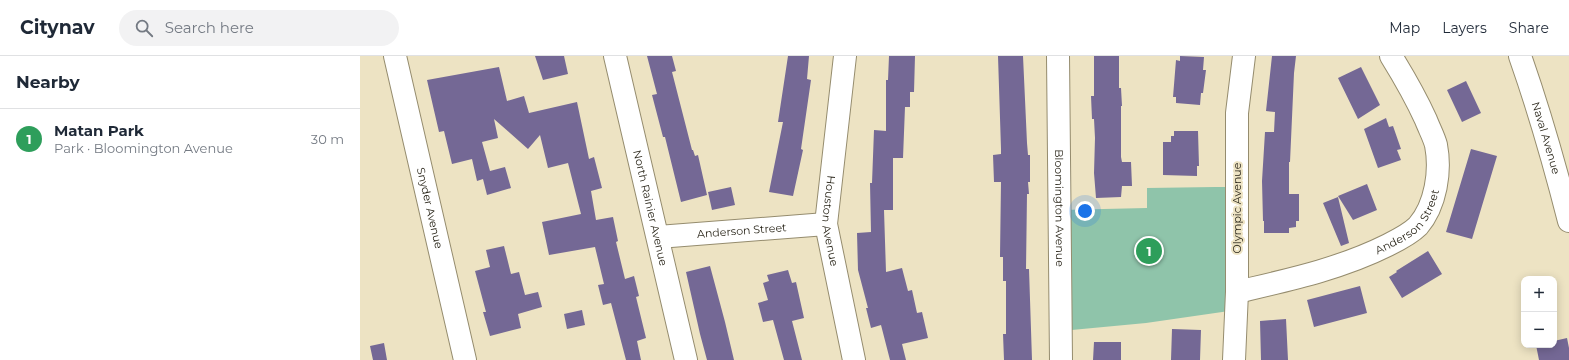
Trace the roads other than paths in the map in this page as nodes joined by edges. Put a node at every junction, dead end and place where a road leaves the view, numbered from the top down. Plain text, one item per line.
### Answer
1 (395, 56) edge
2 (615, 56) edge
3 (845, 56) edge
4 (1058, 56) edge
5 (1244, 56) edge
6 (1391, 56) edge
7 (1520, 56) edge
8 (1569, 221) edge
9 (826, 224) junction
10 (658, 237) junction
11 (1237, 292) junction
12 (465, 360) edge
13 (686, 360) edge
14 (854, 360) edge
15 (1062, 360) edge
16 (1234, 360) edge

1 - 12 street, Snyder Avenue
2 - 10 street, North Rainier Avenue
3 - 9 street, Houston Avenue
4 - 15 street, Bloomington Avenue
5 - 11 street, Olympic Avenue
6 - 11 street, Anderson Street
7 - 8 street, Naval Avenue
9 - 10 street, Anderson Street
9 - 14 street, Houston Avenue
10 - 13 street, North Rainier Avenue
11 - 16 street, Olympic Avenue

